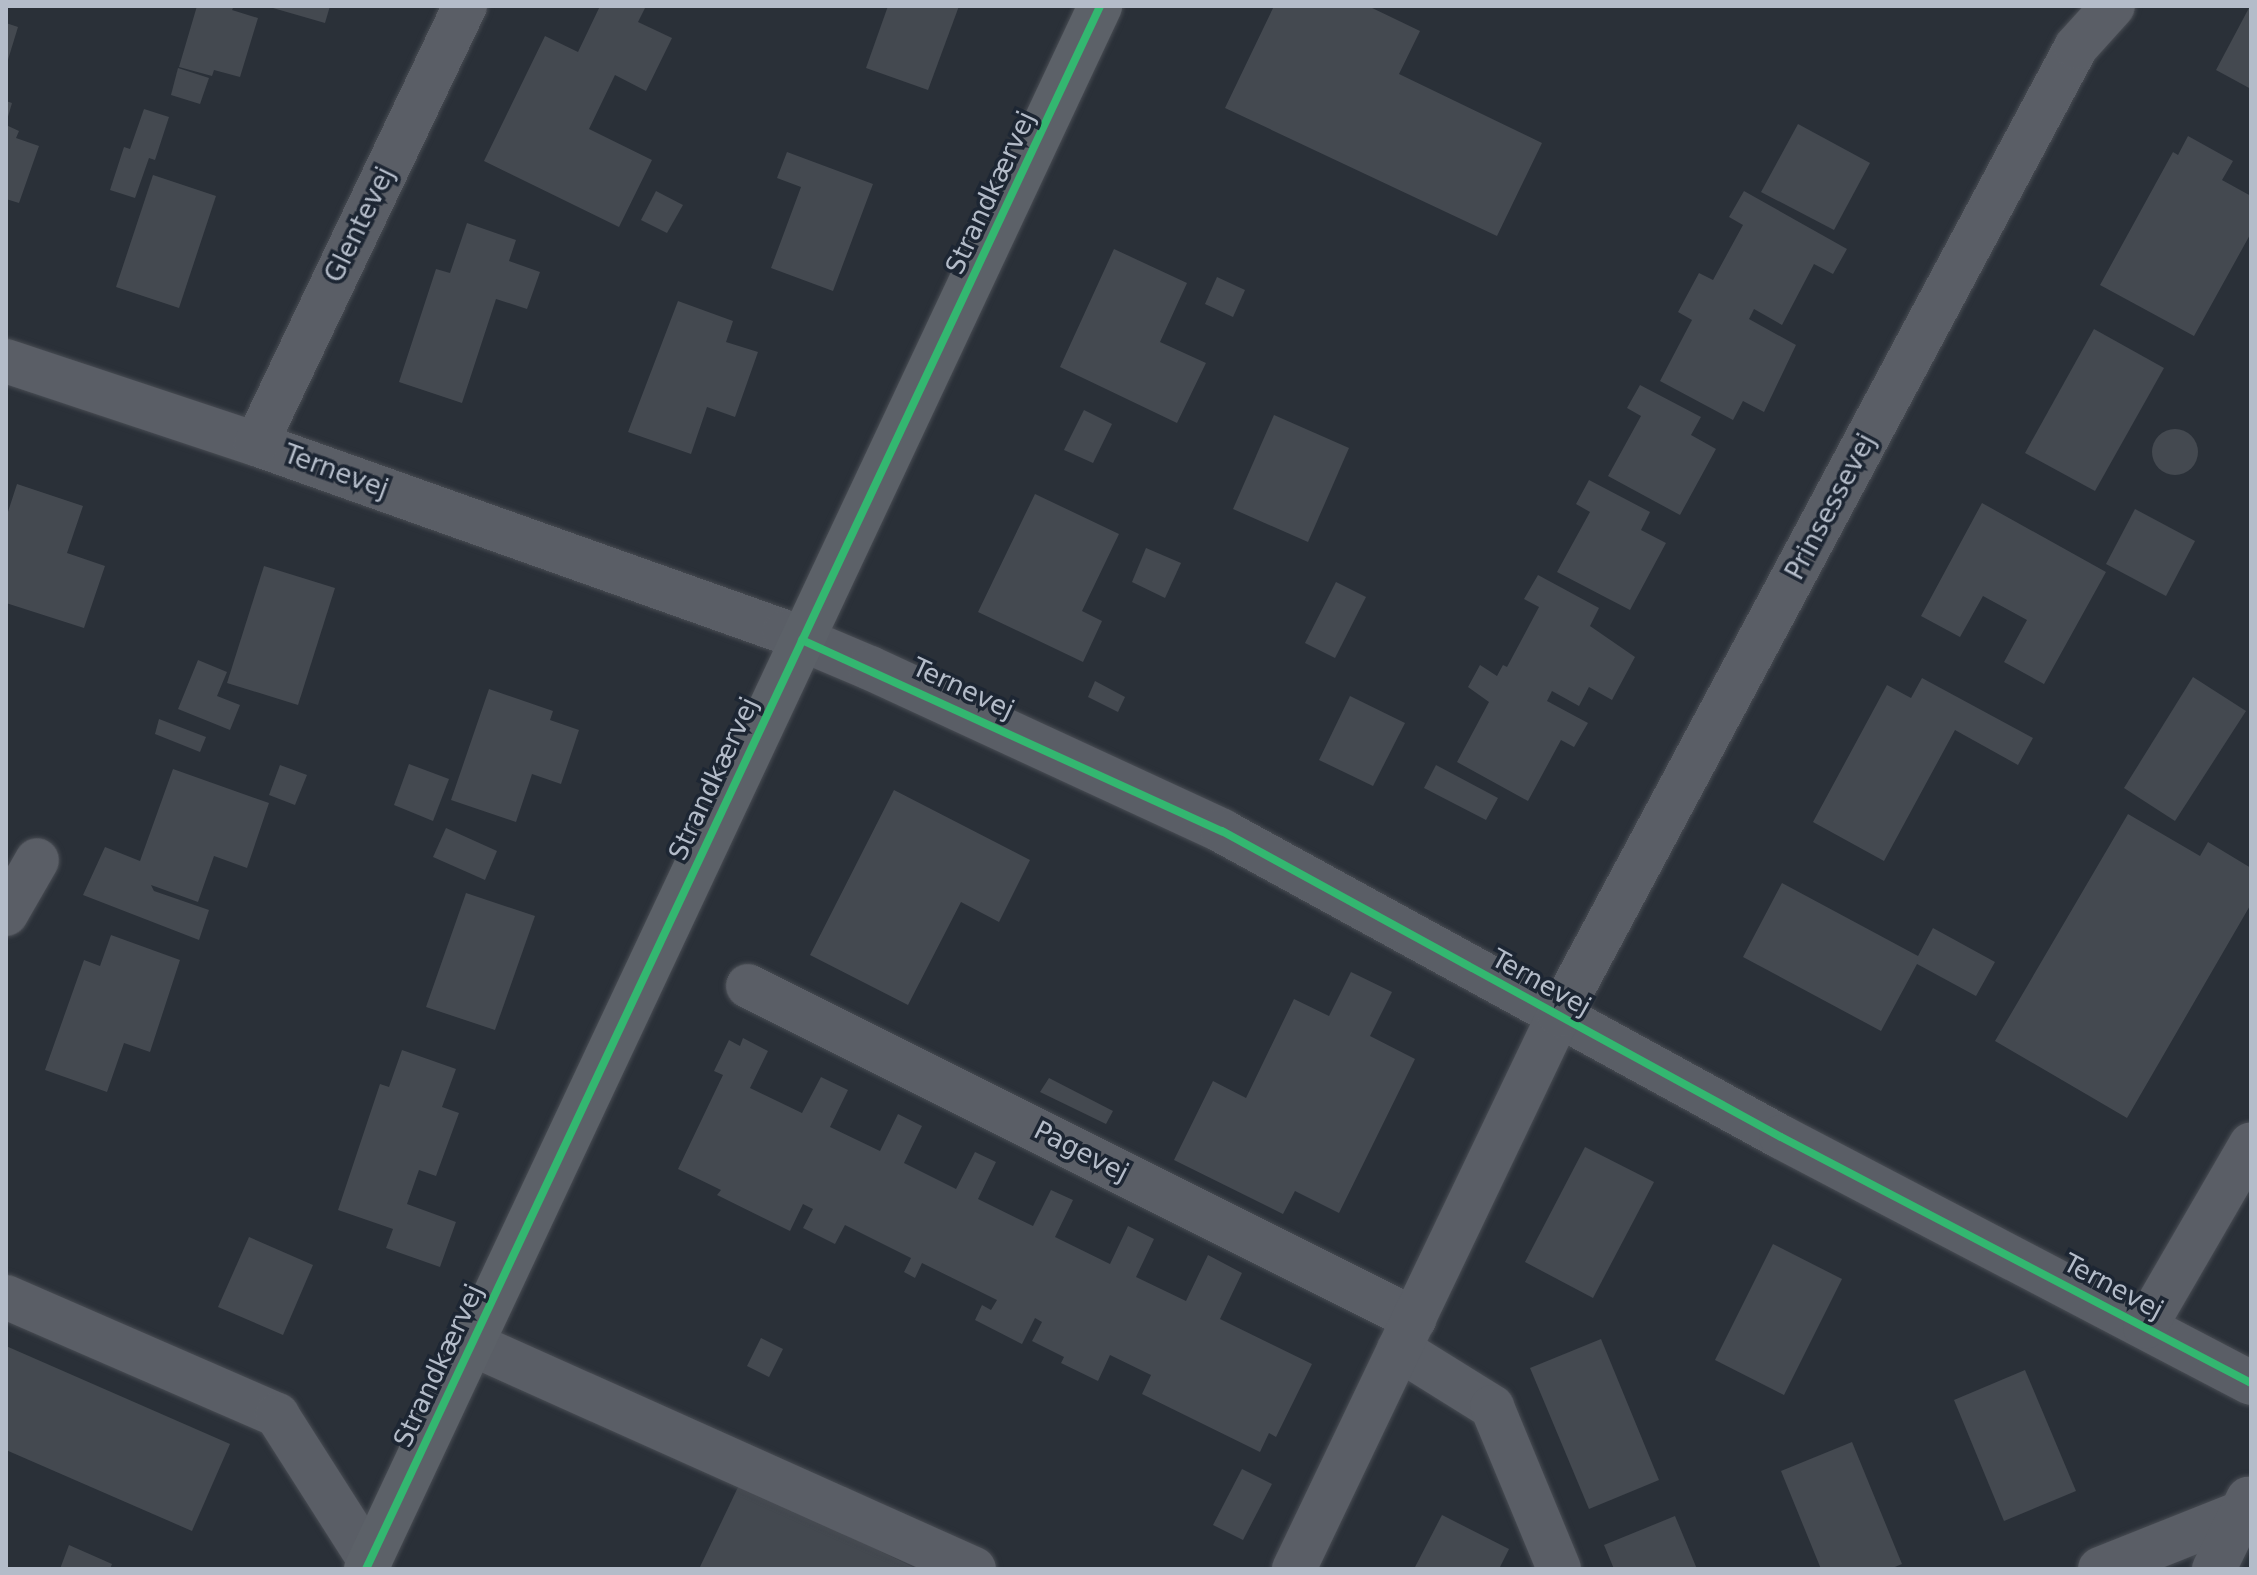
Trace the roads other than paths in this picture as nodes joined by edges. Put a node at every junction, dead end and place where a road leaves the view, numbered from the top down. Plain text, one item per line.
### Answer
1 (465, 6) edge
2 (1100, 6) edge
3 (2113, 6) edge
4 (6, 361) edge
5 (256, 444) junction
6 (802, 640) junction
7 (37, 860) dead end
8 (6, 914) edge
9 (748, 986) dead end
10 (1559, 1015) junction
11 (2251, 1144) edge
12 (6, 1297) edge
13 (2145, 1327) junction
14 (1406, 1334) junction
15 (472, 1344) junction
16 (2251, 1383) edge
17 (2246, 1503) edge
18 (368, 1565) edge
19 (974, 1569) edge
20 (1294, 1569) edge
21 (1559, 1569) edge
22 (2100, 1569) edge
23 (2214, 1569) edge

1 - 5 street, Glentevej
2 - 6 main road, Strandkærvej
3 - 10 street, Prinsessevej
4 - 5 street, Ternevej
5 - 6 street, Ternevej
6 - 10 street, Ternevej
6 - 15 main road, Strandkærvej
7 - 8 street
9 - 14 street, Pagevej
10 - 13 street, Ternevej
10 - 14 street
11 - 13 street
12 - 18 street, Strandkærvej
13 - 16 street, Ternevej
14 - 20 street
14 - 21 street, Pagevej
15 - 18 main road, Strandkærvej
15 - 19 street
17 - 22 street
17 - 23 street

